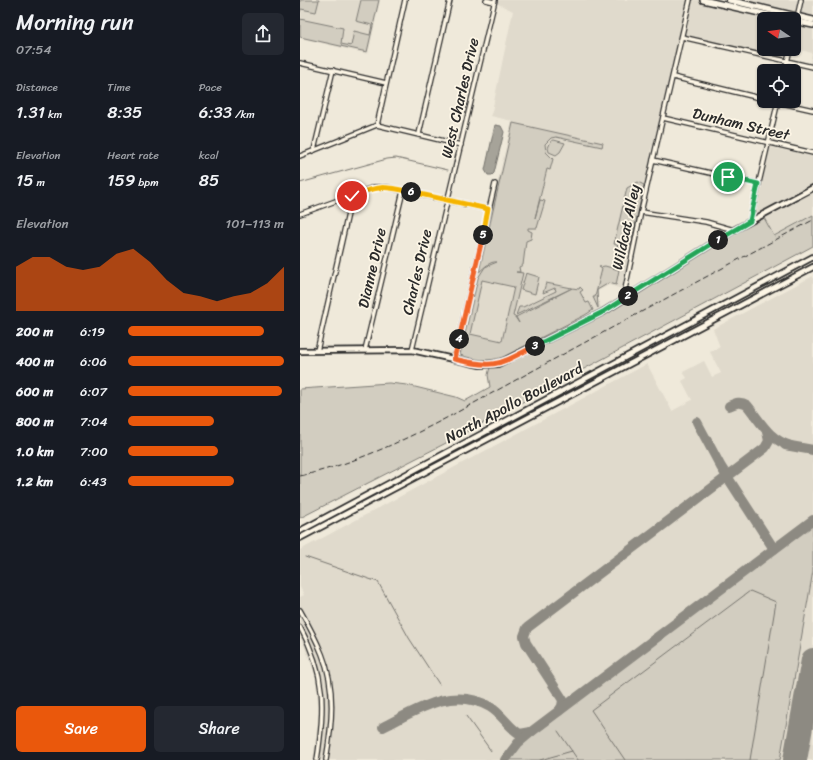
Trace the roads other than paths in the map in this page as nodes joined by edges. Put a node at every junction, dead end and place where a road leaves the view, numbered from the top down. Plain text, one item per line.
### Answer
1 (405, 0) edge
2 (450, 0) edge
3 (486, 0) edge
4 (690, 0) edge
5 (703, 0) edge
6 (729, 0) edge
7 (801, 0) edge
8 (494, 1) edge
9 (744, 1) edge
10 (744, 9) junction
11 (757, 12) edge
12 (774, 12) edge
13 (798, 12) edge
14 (801, 20) edge
15 (813, 20) edge
16 (801, 21) edge
17 (813, 25) edge
18 (682, 37) junction
19 (788, 56) edge
20 (787, 61) junction
21 (300, 63) edge
22 (786, 64) edge
23 (813, 66) edge
24 (333, 70) junction
25 (673, 77) junction
26 (386, 83) junction
27 (757, 97) edge
28 (801, 107) edge
29 (776, 108) edge
30 (813, 110) edge
31 (663, 118) junction
32 (377, 125) junction
33 (419, 134) junction
34 (768, 142) junction
35 (461, 145) junction
36 (314, 150) junction
37 (813, 153) edge
38 (300, 156) edge
39 (653, 160) junction
40 (495, 184) dead end
41 (758, 184) junction
42 (813, 188) edge
43 (402, 190) junction
44 (352, 196) junction
45 (446, 200) junction
46 (488, 209) junction
47 (641, 212) junction
48 (300, 214) edge
49 (750, 221) junction
50 (734, 230) junction
51 (813, 257) edge
52 (813, 267) edge
53 (623, 299) junction
54 (366, 350) junction
55 (412, 350) junction
56 (300, 351) edge
57 (317, 351) junction
58 (454, 359) junction
59 (300, 530) edge
60 (300, 538) edge
61 (300, 610) edge
62 (300, 627) edge
63 (317, 760) edge
64 (326, 760) edge

1 - 26 street
2 - 33 street
3 - 8 street
4 - 18 street, Wildcat Alley
5 - 10 main road
6 - 9 main road
7 - 13 street
8 - 35 street, West Charles Drive
9 - 10 street
9 - 12 main road
10 - 11 main road
14 - 15 main road
16 - 17 main road
18 - 20 street
18 - 25 street, Wildcat Alley
19 - 20 street
20 - 22 street
20 - 23 street
21 - 24 street
24 - 26 street
24 - 36 street
25 - 27 street
25 - 31 street, Wildcat Alley
26 - 32 street
28 - 30 street
29 - 34 street
31 - 34 street, Dunham Street
31 - 39 street, Wildcat Alley
32 - 33 street
32 - 36 street
33 - 35 street
34 - 37 street, Dunham Street
34 - 41 street
35 - 45 street, West Charles Drive
36 - 38 street
39 - 41 street
39 - 47 street, Wildcat Alley
40 - 46 street
41 - 49 street
42 - 49 street
43 - 44 street
43 - 45 street
43 - 54 street, Dianne Drive
44 - 48 street
44 - 57 street
45 - 46 street
45 - 55 street, Charles Drive
46 - 58 street
47 - 50 street
47 - 53 street, Wildcat Alley
49 - 50 street
50 - 53 street
51 - 59 street, North Apollo Boulevard
52 - 60 street, North Apollo Boulevard
53 - 58 street
54 - 55 street
54 - 57 street
55 - 58 street
56 - 57 street
61 - 64 street
62 - 63 street

